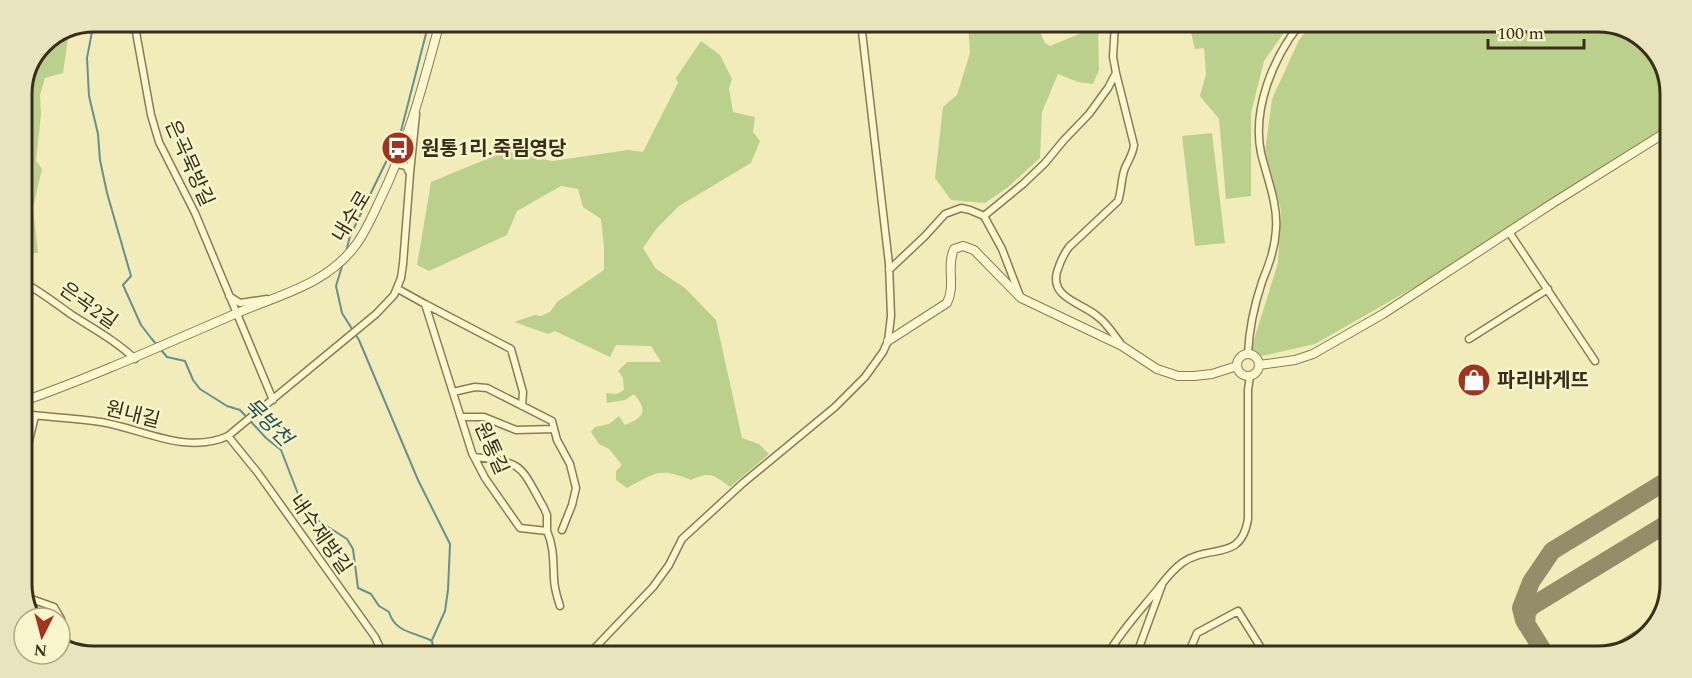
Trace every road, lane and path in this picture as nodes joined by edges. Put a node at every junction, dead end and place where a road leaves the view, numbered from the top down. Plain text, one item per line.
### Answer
1 (136, 32) edge
2 (437, 32) edge
3 (862, 32) edge
4 (1115, 32) edge
5 (1295, 32) edge
6 (1116, 73) junction
7 (416, 114) junction
8 (1660, 136) edge
9 (397, 164) junction
10 (410, 174) junction
11 (984, 216) junction
12 (1509, 232) junction
13 (889, 270) junction
14 (32, 288) edge
15 (398, 289) junction
16 (1548, 289) junction
17 (228, 296) junction
18 (280, 297) junction
19 (1021, 298) junction
20 (424, 304) junction
21 (236, 314) junction
22 (1469, 339) dead end
23 (888, 341) junction
24 (1122, 346) junction
25 (1248, 354) junction
26 (137, 358) junction
27 (1595, 361) dead end
28 (1259, 365) junction
29 (1237, 366) junction
30 (1250, 376) junction
31 (453, 392) junction
32 (32, 398) edge
33 (271, 402) junction
34 (522, 406) junction
35 (32, 416) edge
36 (35, 416) junction
37 (461, 417) junction
38 (32, 428) edge
39 (554, 429) junction
40 (231, 434) junction
41 (474, 457) junction
42 (562, 530) dead end
43 (547, 531) junction
44 (1163, 582) junction
45 (34, 600) edge
46 (51, 606) edge
47 (560, 606) dead end
48 (379, 646) edge
49 (597, 646) edge
50 (1114, 646) edge
51 (1140, 646) edge
52 (1192, 646) edge
53 (1260, 646) edge

1 - 17 street, 은곡묵방길
2 - 7 street, 내수로
3 - 13 street
4 - 6 street
5 - 25 street
6 - 11 street
6 - 24 street
7 - 9 street, 내수로
7 - 10 street
8 - 12 street
9 - 10 street
9 - 18 street, 내수로
10 - 15 street
11 - 13 street
11 - 19 street
12 - 16 street
12 - 28 street
13 - 23 street
14 - 26 street, 은곡2길
15 - 20 street
15 - 33 street
16 - 22 street
16 - 27 street
17 - 18 street
17 - 21 street, 은곡묵방길
18 - 21 street, 내수로
19 - 23 street
19 - 24 street
20 - 31 street, 원통길
20 - 34 street
21 - 26 street, 내수로
21 - 33 street, 은곡묵방길
23 - 49 street
24 - 29 street
25 - 28 street
25 - 29 street
26 - 32 street
28 - 30 street
29 - 30 street
30 - 44 street
31 - 34 street
31 - 37 street, 원통길
33 - 40 street
34 - 39 street
35 - 36 street, 원내길
36 - 38 street
36 - 40 street, 원내길
37 - 39 street
37 - 41 street, 원통길
39 - 42 street
40 - 48 street, 내수제방길
41 - 43 street, 원통길
41 - 43 street
43 - 47 street
44 - 50 street
44 - 51 street
45 - 46 street
52 - 53 street

